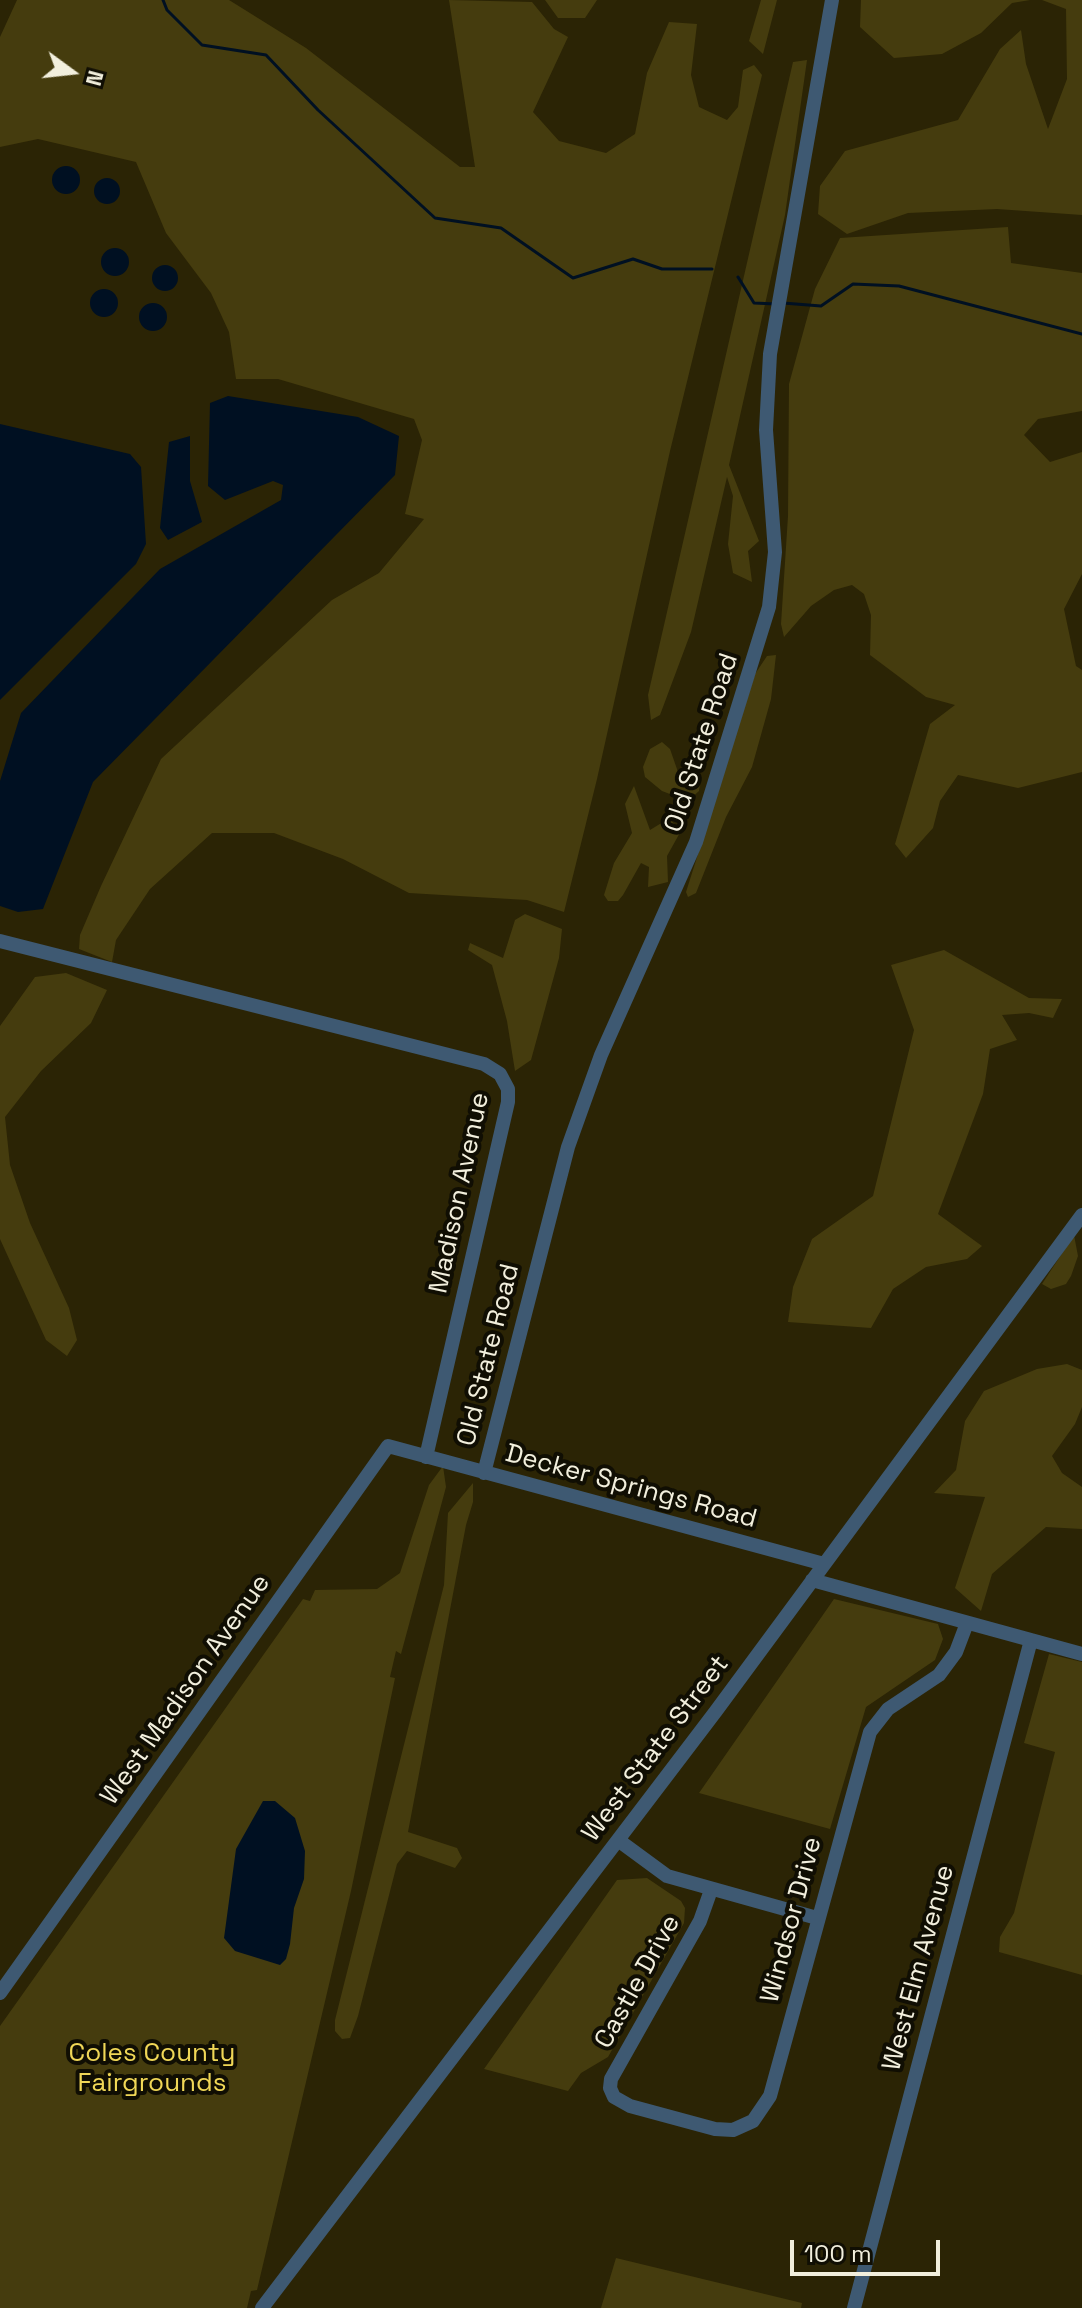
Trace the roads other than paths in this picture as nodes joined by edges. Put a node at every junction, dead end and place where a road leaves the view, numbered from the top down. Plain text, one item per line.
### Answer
1 (832, 0) edge
2 (0, 941) edge
3 (1082, 1215) edge
4 (426, 1457) junction
5 (484, 1473) junction
6 (824, 1564) junction
7 (812, 1580) junction
8 (967, 1623) junction
9 (1031, 1640) junction
10 (1082, 1654) edge
11 (618, 1840) junction
12 (711, 1890) junction
13 (817, 1918) junction
14 (8, 1969) edge
15 (0, 1993) edge
16 (614, 2097) joint
17 (262, 2308) edge
18 (854, 2308) edge

1 - 5 street, Old State Road
2 - 4 street, Madison Avenue
3 - 6 street, West State Street
4 - 5 street, Decker Springs Road
4 - 14 street, West Madison Avenue
5 - 6 street, Decker Springs Road
6 - 7 street, West State Street
7 - 8 street
7 - 11 street, West State Street
8 - 9 street
8 - 13 street, Windsor Drive
9 - 10 street
9 - 18 street, West Elm Avenue
11 - 12 street
11 - 17 street, West State Street
12 - 13 street
12 - 16 street, Castle Drive
13 - 16 street, Windsor Drive
14 - 15 street, West Madison Avenue

